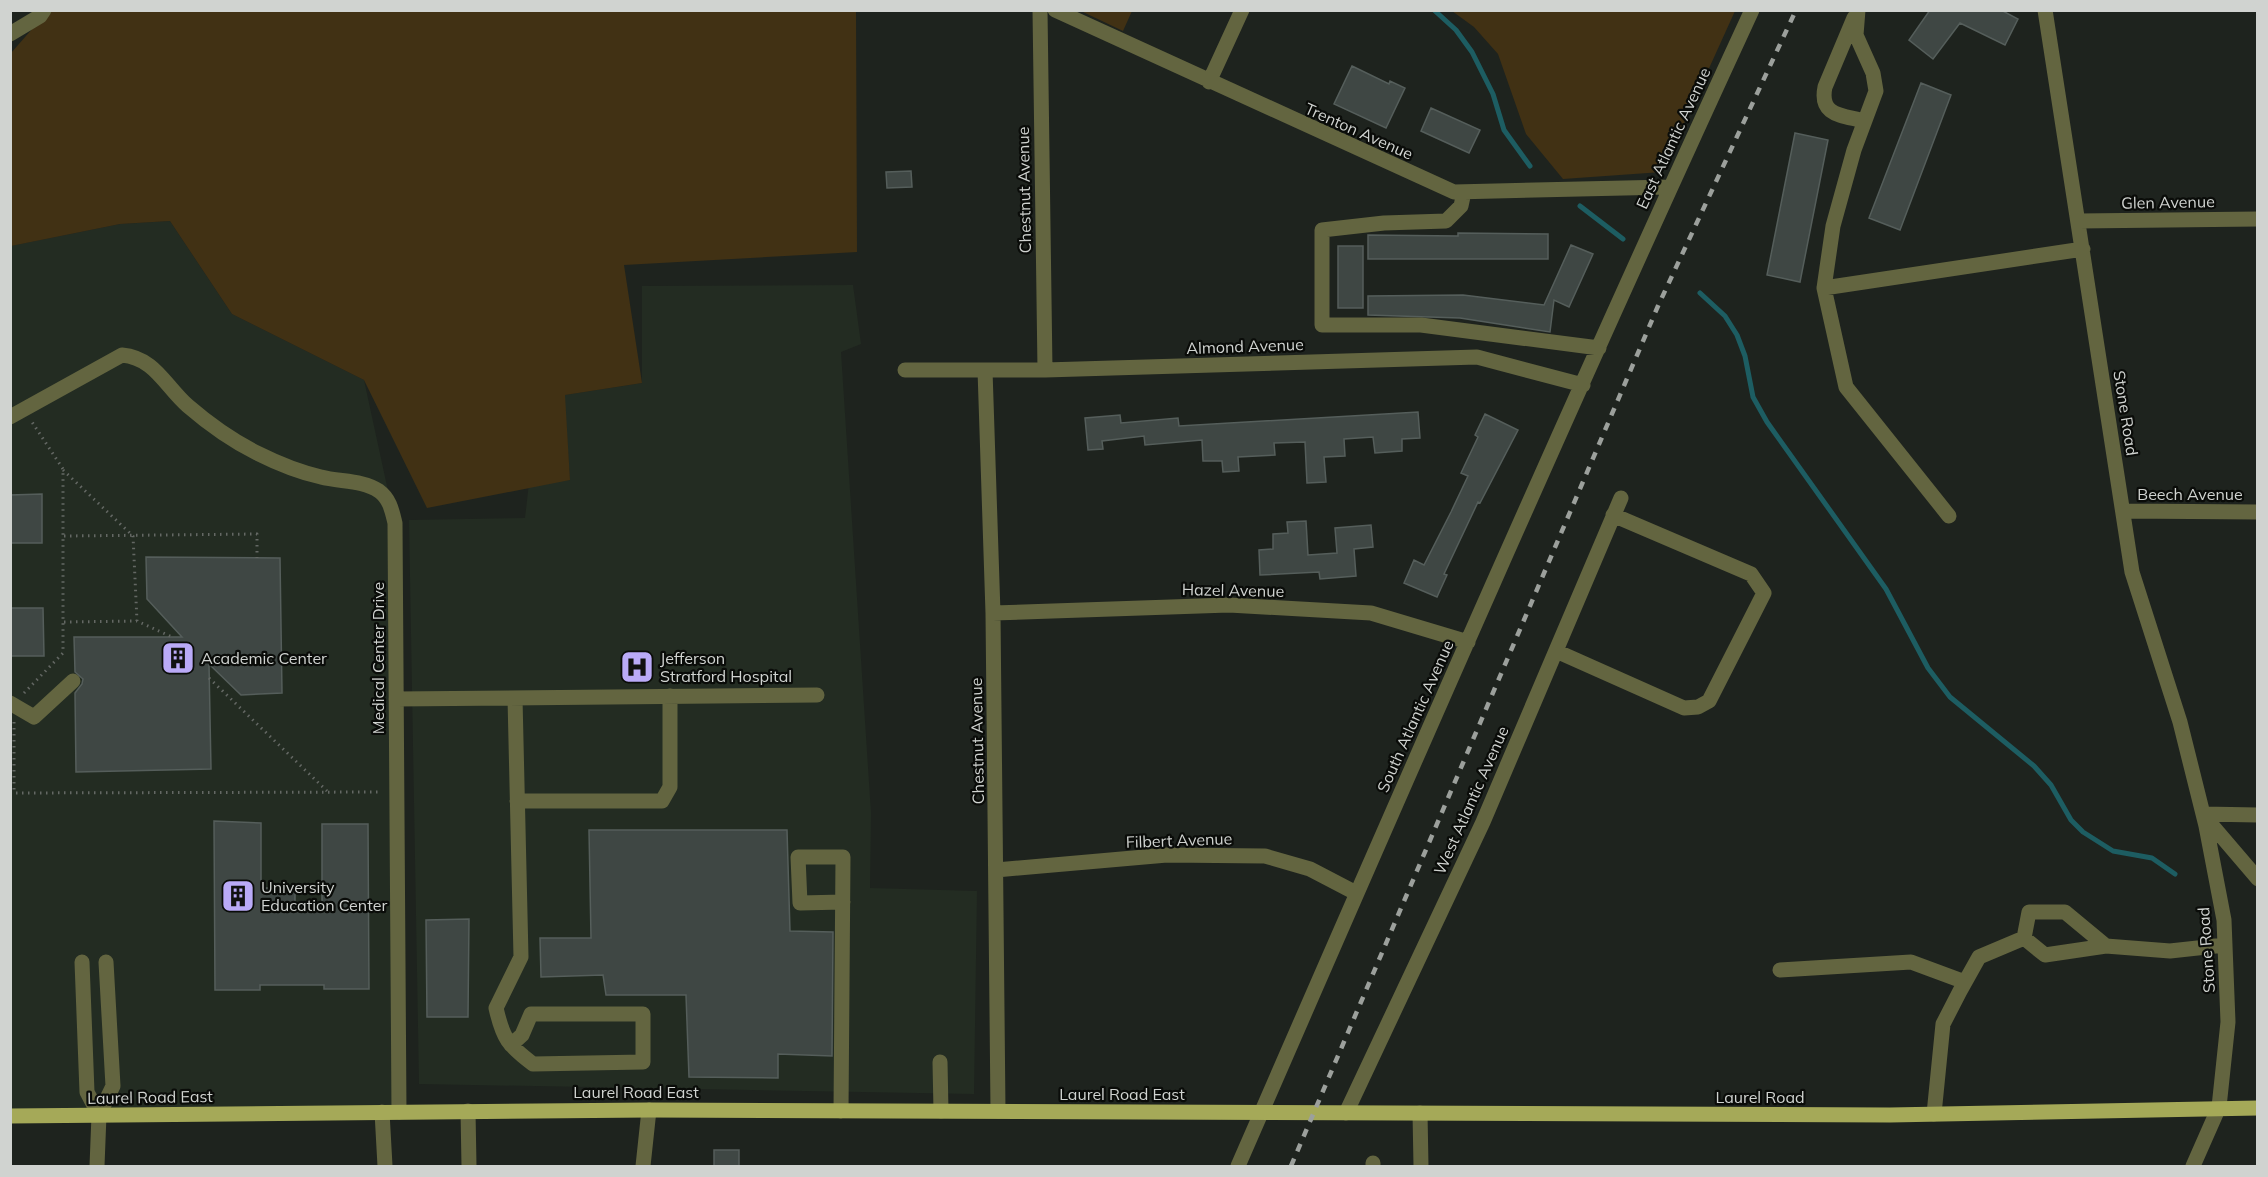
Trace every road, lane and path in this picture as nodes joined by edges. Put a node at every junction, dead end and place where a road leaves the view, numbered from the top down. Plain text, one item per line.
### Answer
1 (44, 10) edge
2 (1040, 10) edge
3 (1055, 10) edge
4 (1242, 10) edge
5 (1752, 10) edge
6 (2045, 10) edge
7 (1858, 11) edge
8 (10, 34) edge
9 (1209, 82) junction
10 (1864, 121) junction
11 (1670, 187) junction
12 (1464, 192) junction
13 (2258, 219) edge
14 (2079, 221) junction
15 (2083, 249) junction
16 (1629, 282) joint
17 (1824, 288) junction
18 (1599, 348) junction
19 (905, 370) dead end
20 (986, 370) junction
21 (1044, 370) junction
22 (1583, 385) junction
23 (18, 414) edge
24 (63, 469) junction
25 (1621, 498) dead end
26 (2123, 511) junction
27 (2258, 512) edge
28 (1613, 515) junction
29 (1949, 516) dead end
30 (133, 536) junction
31 (63, 537) junction
32 (257, 558) dead end
33 (993, 614) junction
34 (137, 621) junction
35 (63, 622) junction
36 (172, 637) dead end
37 (1468, 642) junction
38 (1556, 651) junction
39 (209, 678) dead end
40 (73, 681) dead end
41 (817, 694) dead end
42 (670, 696) junction
43 (515, 698) junction
44 (396, 699) junction
45 (12, 703) edge
46 (329, 792) junction
47 (397, 792) junction
48 (12, 793) edge
49 (517, 801) junction
50 (2203, 814) junction
51 (2258, 815) edge
52 (996, 870) junction
53 (2258, 879) edge
54 (1356, 893) junction
55 (843, 902) dead end
56 (2024, 938) junction
57 (2225, 945) junction
58 (2106, 946) junction
59 (82, 962) dead end
60 (106, 962) dead end
61 (1780, 970) dead end
62 (1965, 982) junction
63 (511, 1045) junction
64 (940, 1062) dead end
65 (2219, 1107) junction
66 (2258, 1108) edge
67 (649, 1110) junction
68 (468, 1111) junction
69 (841, 1111) junction
70 (941, 1111) junction
71 (998, 1111) junction
72 (382, 1112) junction
73 (399, 1112) junction
74 (1262, 1113) junction
75 (1346, 1113) junction
76 (1420, 1113) junction
77 (1934, 1114) junction
78 (99, 1115) junction
79 (10, 1116) edge
80 (97, 1167) edge
81 (385, 1167) edge
82 (470, 1167) edge
83 (643, 1167) edge
84 (1238, 1167) edge
85 (1421, 1167) edge
86 (2193, 1167) edge

1 - 8 street
2 - 21 street, Chestnut Avenue
3 - 9 street, Trenton Avenue
4 - 9 street
5 - 11 street, East Atlantic Avenue
6 - 14 street, Stone Road
7 - 10 street
7 - 10 street
9 - 12 street, Trenton Avenue
10 - 17 street
11 - 12 street, Trenton Avenue
11 - 16 street, East Atlantic Avenue
12 - 18 street
13 - 14 street, Glen Avenue
14 - 15 street, Stone Road
15 - 17 street
15 - 26 street, Stone Road
16 - 18 street, South Atlantic Avenue
17 - 29 street
18 - 22 street, South Atlantic Avenue
19 - 20 street, Almond Avenue
20 - 21 street, Almond Avenue
20 - 33 street, Chestnut Avenue
21 - 22 street, Almond Avenue
22 - 37 street, South Atlantic Avenue
23 - 24 path
23 - 44 street, Medical Center Drive
24 - 30 path
24 - 31 path
25 - 28 street, West Atlantic Avenue
26 - 27 street, Beech Avenue
26 - 50 street, Stone Road
28 - 38 street, West Atlantic Avenue
28 - 38 street
30 - 31 path
30 - 32 path
30 - 34 path
31 - 35 path
33 - 37 street, Hazel Avenue
33 - 52 street, Chestnut Avenue
34 - 35 path
34 - 36 path
35 - 45 path
37 - 54 street, South Atlantic Avenue
38 - 75 street, West Atlantic Avenue
39 - 46 path
40 - 45 street
41 - 42 street
42 - 43 street
42 - 49 street
43 - 44 street
43 - 49 street
44 - 47 street, Medical Center Drive
45 - 48 path
46 - 47 path
46 - 48 path
47 - 73 street, Medical Center Drive
49 - 63 street
50 - 51 street
50 - 53 street, Stone Road
50 - 57 street, Stone Road
52 - 54 street, Filbert Avenue
52 - 71 street, Chestnut Avenue
54 - 74 street, South Atlantic Avenue
55 - 69 street
56 - 58 street
56 - 58 street
56 - 62 street
57 - 58 street
57 - 65 street, Stone Road
59 - 78 street
60 - 78 street
61 - 62 street
62 - 77 street
63 - 63 street
64 - 70 street
65 - 66 main road, Laurel Road
65 - 77 main road, Laurel Road
65 - 86 street, Stone Road
67 - 68 main road, Laurel Road East
67 - 69 main road, Laurel Road East
67 - 83 street
68 - 73 main road, Laurel Road East
68 - 82 street
69 - 70 main road, Laurel Road East
70 - 71 main road, Laurel Road East
71 - 74 main road, Laurel Road East
72 - 73 main road, Laurel Road East
72 - 78 main road, Laurel Road East
72 - 81 street
74 - 75 main road, Laurel Road
74 - 84 street, South Atlantic Avenue
75 - 76 main road, Laurel Road
76 - 77 main road, Laurel Road
76 - 85 street
78 - 79 main road, Laurel Road East
78 - 80 street

